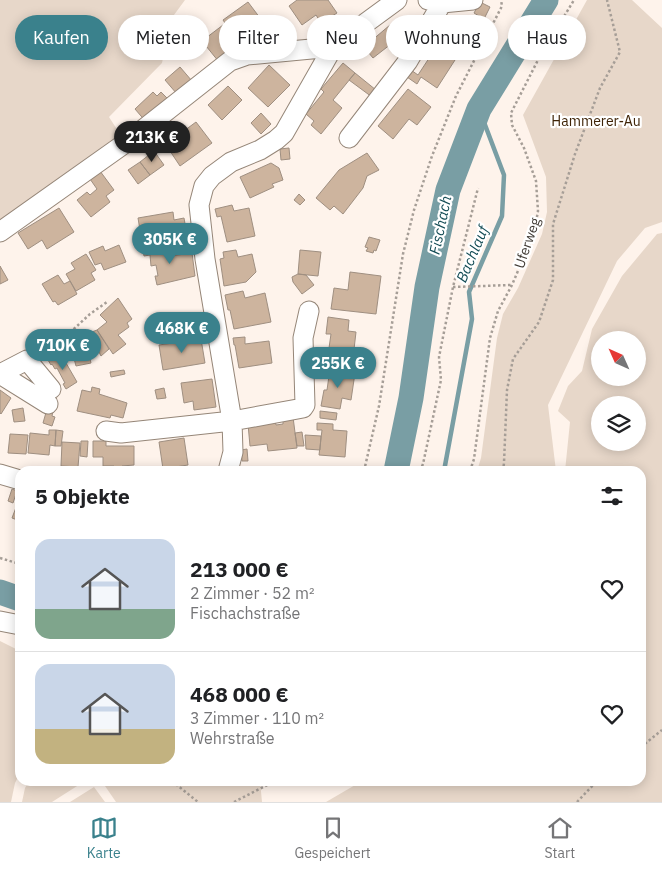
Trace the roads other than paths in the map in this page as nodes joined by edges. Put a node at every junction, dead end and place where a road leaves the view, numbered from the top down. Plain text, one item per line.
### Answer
1 (397, 0) edge
2 (473, 0) edge
3 (435, 2) edge
4 (376, 15) edge
5 (307, 49) edge
6 (326, 60) edge
7 (349, 138) dead end
8 (0, 232) edge
9 (309, 311) dead end
10 (0, 374) edge
11 (232, 421) junction
12 (106, 431) dead end
13 (229, 466) edge
14 (0, 474) edge
15 (15, 478) edge
16 (0, 621) edge
17 (15, 624) edge

1 - 4 street
2 - 3 street
3 - 7 street
5 - 8 street
6 - 11 street
9 - 11 street
10 - 10 street
11 - 12 street
11 - 13 street
14 - 15 street
16 - 17 street

